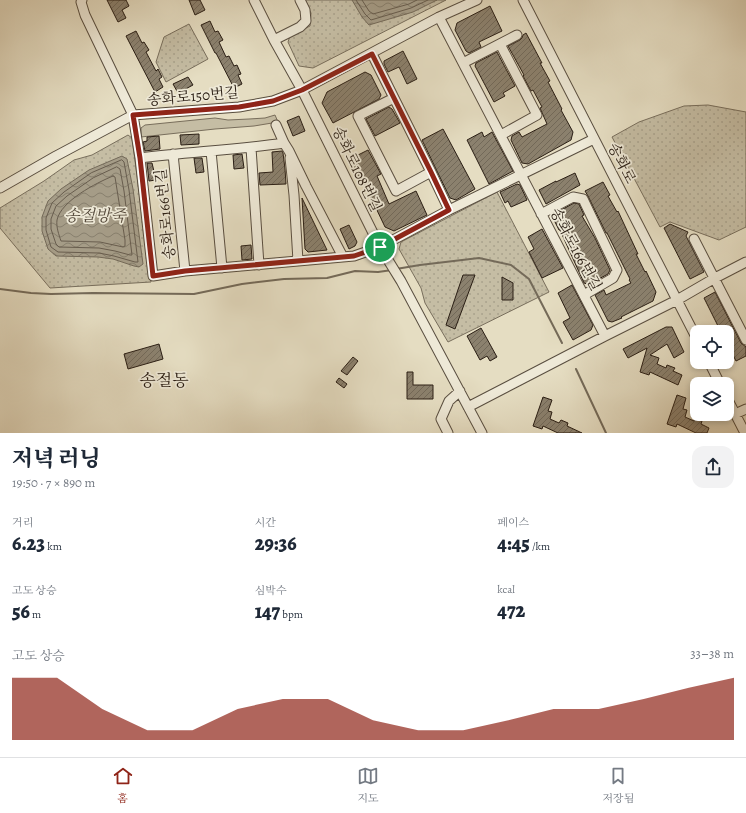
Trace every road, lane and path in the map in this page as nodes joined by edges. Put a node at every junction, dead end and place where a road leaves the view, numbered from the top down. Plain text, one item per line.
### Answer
1 (82, 0) edge
2 (254, 0) edge
3 (300, 0) edge
4 (477, 0) edge
5 (523, 0) edge
6 (439, 18) junction
7 (517, 36) dead end
8 (274, 40) junction
9 (500, 44) junction
10 (372, 54) junction
11 (463, 63) junction
12 (302, 90) junction
13 (394, 98) junction
14 (133, 115) junction
15 (276, 125) dead end
16 (501, 135) junction
17 (594, 139) junction
18 (287, 147) junction
19 (251, 148) junction
20 (211, 151) junction
21 (173, 154) junction
22 (140, 158) junction
23 (431, 172) junction
24 (521, 175) junction
25 (306, 186) junction
26 (0, 188) edge
27 (294, 195) junction
28 (449, 210) junction
29 (542, 214) junction
30 (694, 239) dead end
31 (380, 247) junction
32 (342, 257) junction
33 (298, 260) junction
34 (746, 262) edge
35 (259, 265) junction
36 (222, 268) junction
37 (185, 271) junction
38 (714, 278) junction
39 (584, 295) junction
40 (677, 300) junction
41 (690, 326) edge
42 (605, 336) junction
43 (746, 340) edge
44 (460, 391) junction
45 (468, 407) junction
46 (746, 409) edge
47 (735, 414) joint
48 (448, 433) edge
49 (482, 433) edge
50 (745, 433) edge

1 - 14 street, 송화로166번길
2 - 8 street, 송화로108번길
3 - 8 street
4 - 6 street, 송화로150번길
5 - 17 street, 송화로
6 - 10 street, 송화로150번길
6 - 11 street
7 - 9 street
8 - 12 street, 송화로108번길
9 - 11 street
9 - 16 street
10 - 12 street, 송화로150번길
10 - 13 street
11 - 16 street
12 - 14 street, 송화로150번길
12 - 31 street, 송화로108번길
13 - 23 street
13 - 23 street
14 - 22 street, 송화로166번길
14 - 26 street, 송화로150번길
15 - 18 street
16 - 24 street
17 - 24 street, 송화로166번길
17 - 40 street, 송화로
18 - 19 street
18 - 25 street
18 - 27 street
19 - 20 street
19 - 35 street
20 - 21 street
20 - 36 street
21 - 22 street
21 - 37 street, 송화로166번길
22 - 37 street, 송화로166번길
23 - 28 street
24 - 28 street, 송화로166번길
24 - 29 street, 송화로166번길
25 - 27 street
25 - 32 street
27 - 33 street
28 - 31 street, 송화로166번길
29 - 39 street, 송화로166번길
29 - 39 street
30 - 38 street
31 - 32 street, 송화로166번길
31 - 44 street, 송화로108번길
32 - 33 street, 송화로166번길
33 - 35 street, 송화로166번길
34 - 38 street
35 - 36 street, 송화로166번길
36 - 37 street, 송화로166번길
38 - 40 street
38 - 43 street
39 - 42 street, 송화로166번길
40 - 41 street, 송화로
40 - 42 street
42 - 45 street
44 - 45 street, 송화로108번길
44 - 48 street
45 - 49 street, 송화로108번길
46 - 47 street
47 - 50 street

